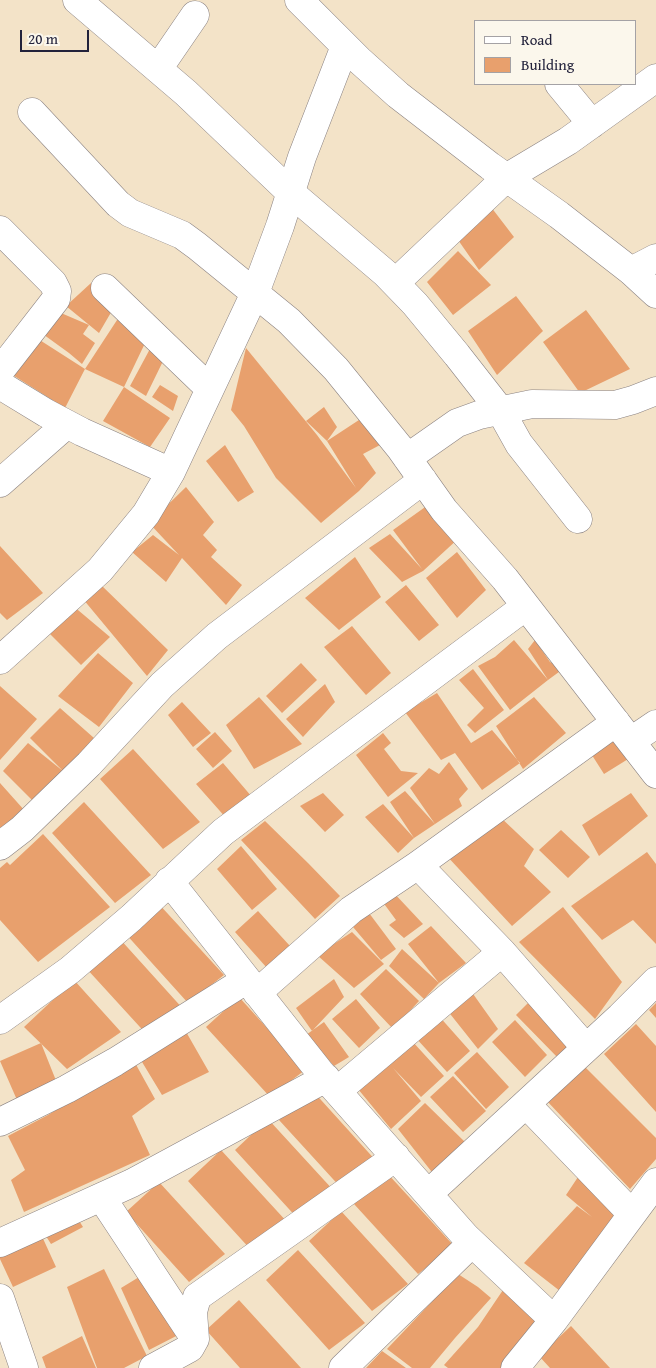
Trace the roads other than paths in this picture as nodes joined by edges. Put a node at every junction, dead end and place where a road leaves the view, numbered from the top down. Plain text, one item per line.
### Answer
1 (77, 0) edge
2 (299, 0) edge
3 (195, 15) dead end
4 (345, 46) junction
5 (158, 69) junction
6 (656, 78) edge
7 (560, 85) edge
8 (32, 112) dead end
9 (592, 124) junction
10 (506, 178) junction
11 (291, 193) junction
12 (0, 230) edge
13 (656, 258) edge
14 (631, 271) junction
15 (395, 283) junction
16 (105, 288) dead end
17 (255, 293) junction
18 (656, 294) edge
19 (0, 371) edge
20 (0, 384) edge
21 (210, 388) junction
22 (656, 391) edge
23 (500, 410) junction
24 (67, 424) junction
25 (407, 458) junction
26 (171, 472) junction
27 (423, 480) junction
28 (0, 483) edge
29 (578, 519) dead end
30 (526, 606) junction
31 (0, 660) edge
32 (656, 724) edge
33 (623, 731) junction
34 (656, 774) edge
35 (0, 846) edge
36 (418, 865) junction
37 (169, 881) junction
38 (502, 952) junction
39 (656, 981) edge
40 (252, 986) junction
41 (0, 1020) edge
42 (586, 1048) junction
43 (332, 1084) junction
44 (526, 1104) junction
45 (0, 1122) edge
46 (396, 1157) junction
47 (656, 1182) edge
48 (428, 1194) junction
49 (102, 1198) junction
50 (632, 1214) junction
51 (0, 1243) edge
52 (472, 1243) junction
53 (0, 1298) edge
54 (554, 1320) junction
55 (195, 1339) junction
56 (15, 1363) edge
57 (168, 1365) edge
58 (343, 1368) edge
59 (515, 1368) edge

1 - 5 street
2 - 4 street
3 - 5 street
4 - 10 street
4 - 11 street
5 - 11 street
6 - 9 street
7 - 9 street
8 - 17 street
9 - 10 street
10 - 14 street
10 - 15 street
11 - 15 street
11 - 17 street
12 - 19 street
13 - 14 street
14 - 18 street
15 - 23 street
16 - 21 street
17 - 21 street
17 - 25 street
20 - 24 street
21 - 26 street
22 - 23 street
23 - 25 street
23 - 29 street
24 - 26 street
24 - 28 street
25 - 27 street
26 - 31 street
27 - 30 street
27 - 35 street
30 - 33 street
30 - 37 street
32 - 33 street
33 - 34 street
33 - 36 street
36 - 38 street
36 - 40 street
37 - 40 street
37 - 41 street
38 - 42 street
38 - 43 street
39 - 42 street
40 - 43 street
40 - 45 street
42 - 44 street
43 - 46 street
43 - 49 street
44 - 48 street
44 - 50 street
46 - 48 street
46 - 55 street
47 - 50 street
48 - 52 street
49 - 51 street
49 - 55 street
50 - 54 street
52 - 54 street
52 - 58 street
53 - 56 street
54 - 59 street
55 - 57 street

